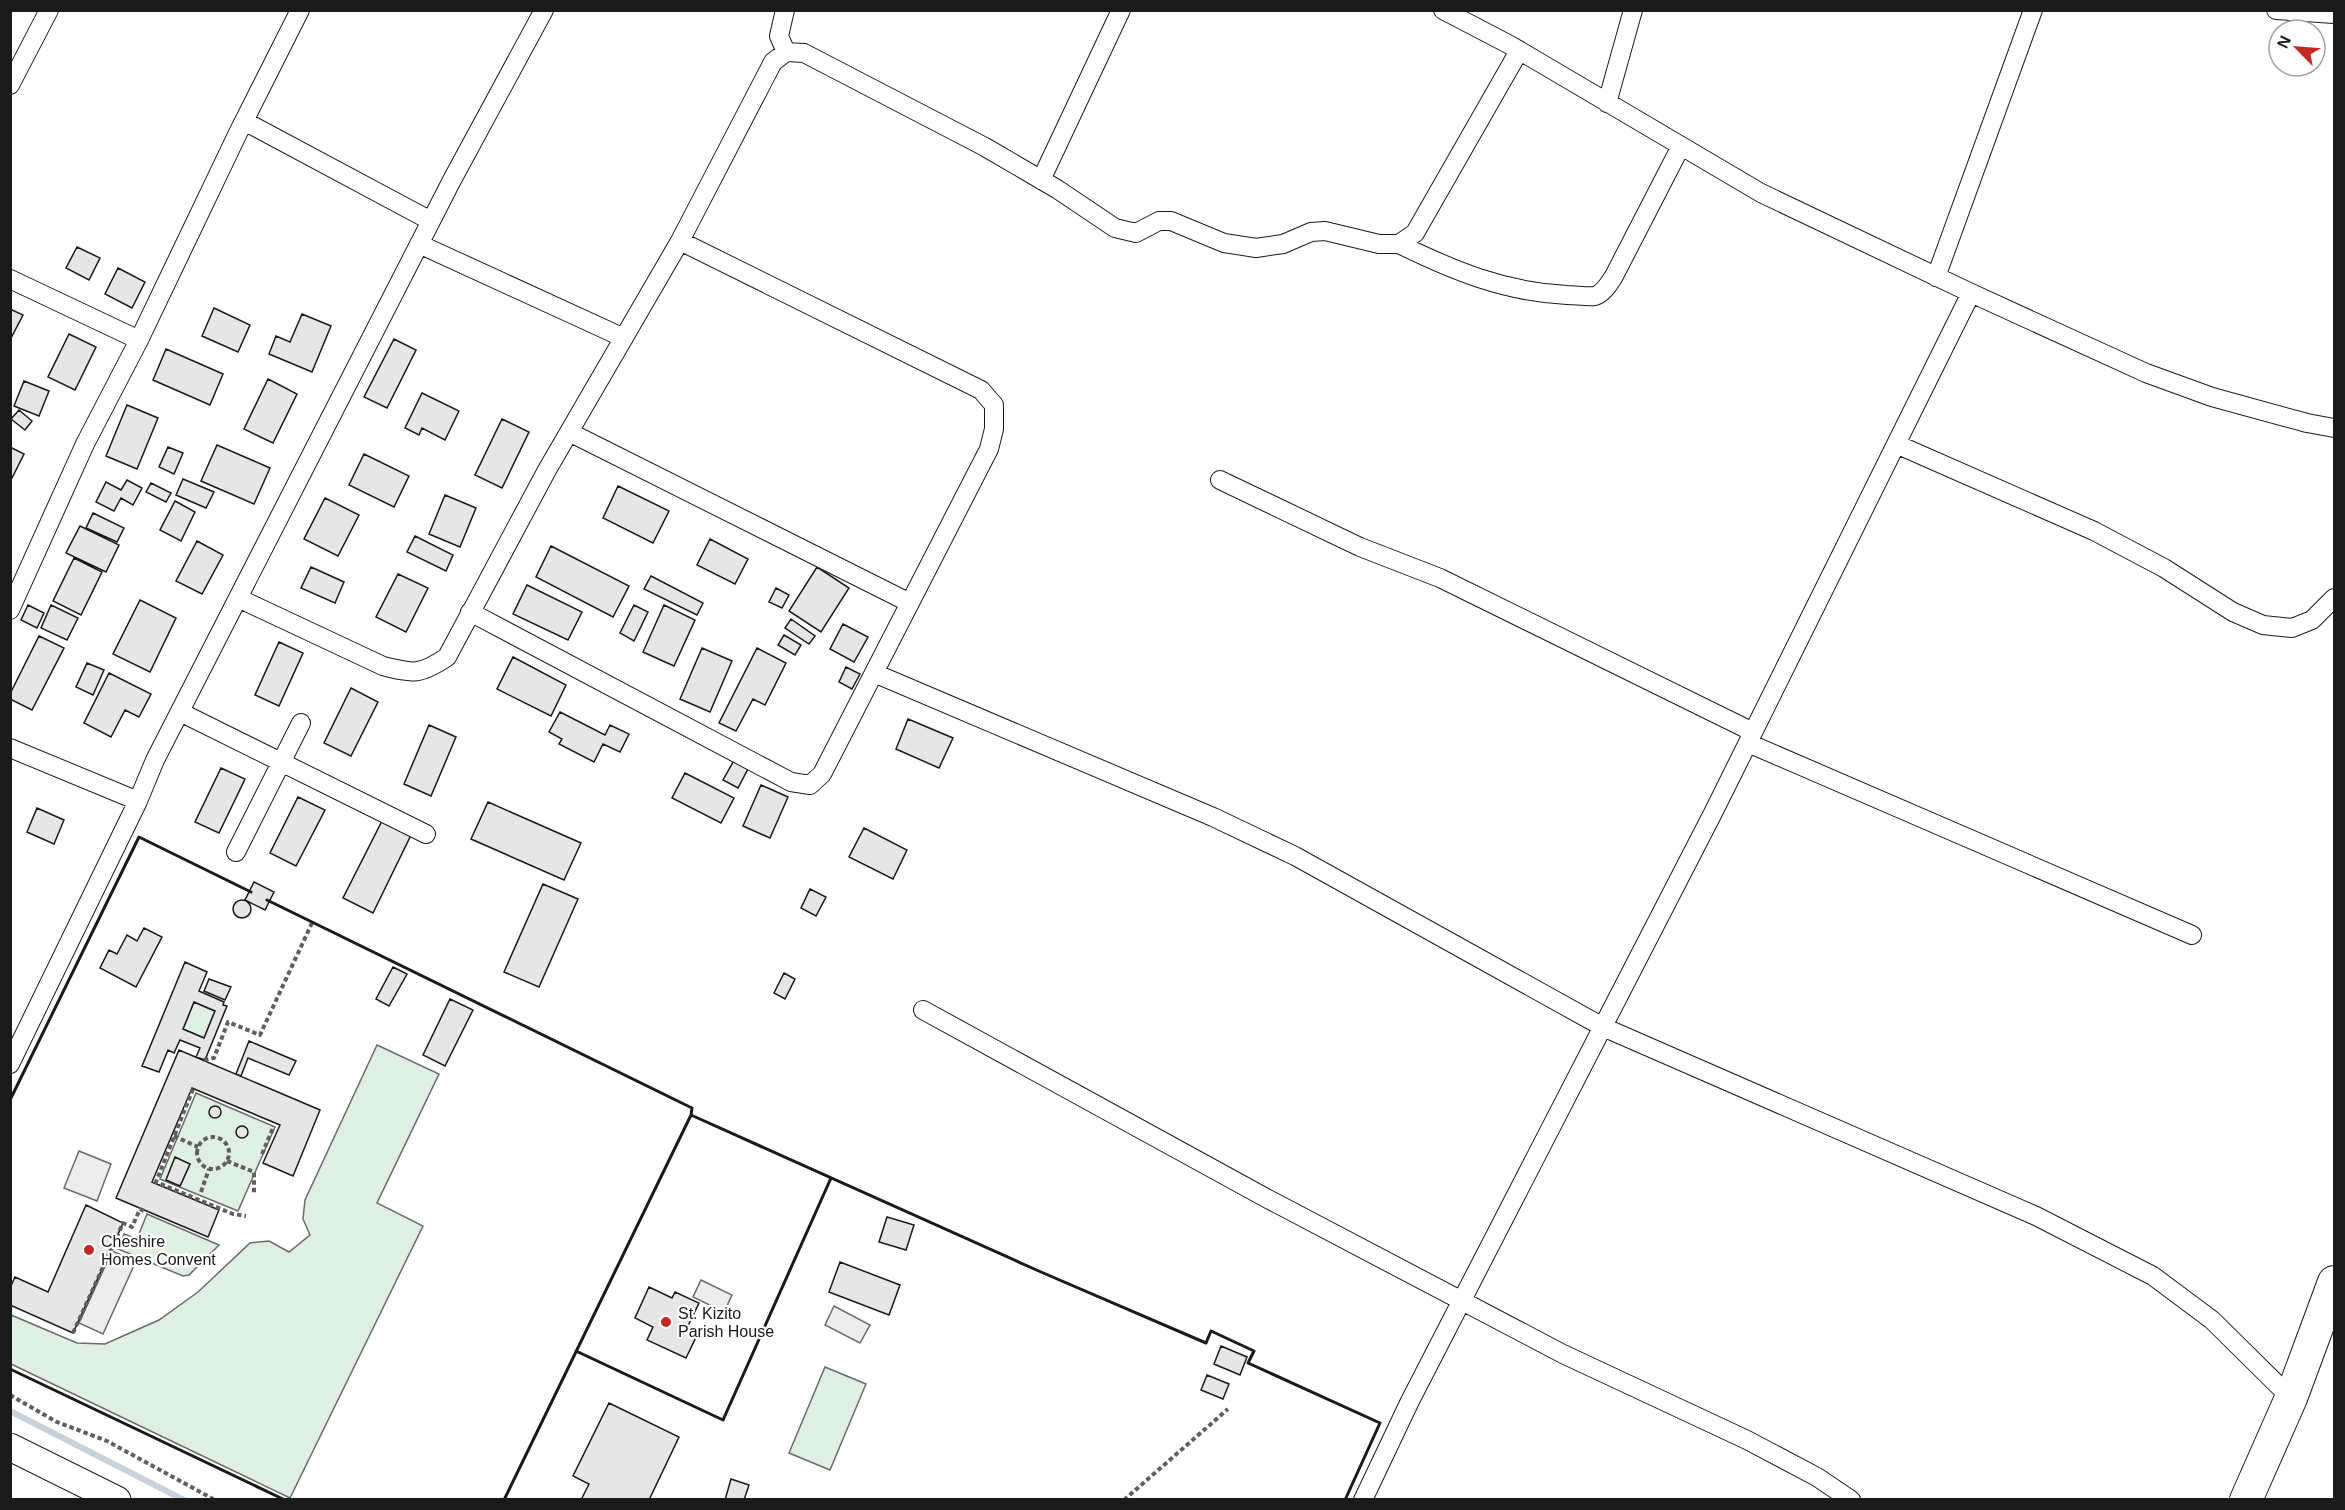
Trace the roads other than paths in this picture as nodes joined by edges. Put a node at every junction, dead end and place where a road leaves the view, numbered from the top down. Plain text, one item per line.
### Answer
1 (49, 10) edge
2 (300, 10) edge
3 (544, 10) edge
4 (784, 10) edge
5 (1121, 10) edge
6 (1443, 10) edge
7 (1633, 10) edge
8 (2033, 10) edge
9 (2276, 10) edge
10 (2334, 14) edge
11 (1519, 51) junction
12 (786, 52) junction
13 (10, 85) edge
14 (1607, 103) junction
15 (244, 121) junction
16 (1681, 146) junction
17 (1041, 180) junction
18 (431, 221) junction
19 (680, 241) junction
20 (419, 244) junction
21 (1399, 244) junction
22 (1936, 277) junction
23 (10, 279) edge
24 (1971, 293) junction
25 (624, 338) junction
26 (139, 340) junction
27 (2334, 428) edge
28 (569, 432) junction
29 (1896, 444) junction
30 (1220, 480) dead end
31 (238, 598) junction
32 (2334, 598) edge
33 (910, 603) junction
34 (10, 610) edge
35 (470, 612) junction
36 (874, 673) junction
37 (180, 711) junction
38 (301, 723) dead end
39 (1750, 737) junction
40 (10, 748) edge
41 (282, 763) junction
42 (138, 801) junction
43 (426, 834) dead end
44 (236, 852) dead end
45 (2192, 935) dead end
46 (923, 1010) dead end
47 (1603, 1027) junction
48 (10, 1064) edge
49 (2334, 1282) edge
50 (1462, 1300) junction
51 (2291, 1398) junction
52 (10, 1447) edge
53 (117, 1500) edge
54 (1363, 1500) edge
55 (1851, 1500) edge
56 (2246, 1500) edge

1 - 13 street
2 - 15 street
3 - 18 street
4 - 12 street
5 - 17 street
6 - 11 street
7 - 14 street
8 - 22 street
9 - 10 street
11 - 14 street
11 - 21 street
12 - 17 street
12 - 19 street
14 - 16 street
15 - 18 street
15 - 26 street
16 - 21 street
16 - 22 street
17 - 21 street
18 - 20 street
19 - 25 street
19 - 33 street
20 - 25 street
20 - 31 street
22 - 24 street
23 - 26 street
24 - 27 street
24 - 29 street
25 - 28 street
26 - 34 street
28 - 33 street
28 - 35 street
29 - 32 street
29 - 39 street
30 - 39 street
31 - 35 street
31 - 37 street
33 - 36 street
35 - 36 street
36 - 47 street
37 - 41 street
37 - 42 street
38 - 41 street
39 - 45 street
39 - 47 street
40 - 42 street
41 - 43 street
41 - 44 street
42 - 48 street
46 - 50 street
47 - 50 street
47 - 51 street
49 - 51 highway
50 - 54 street
50 - 55 street
51 - 56 highway
52 - 53 main road

